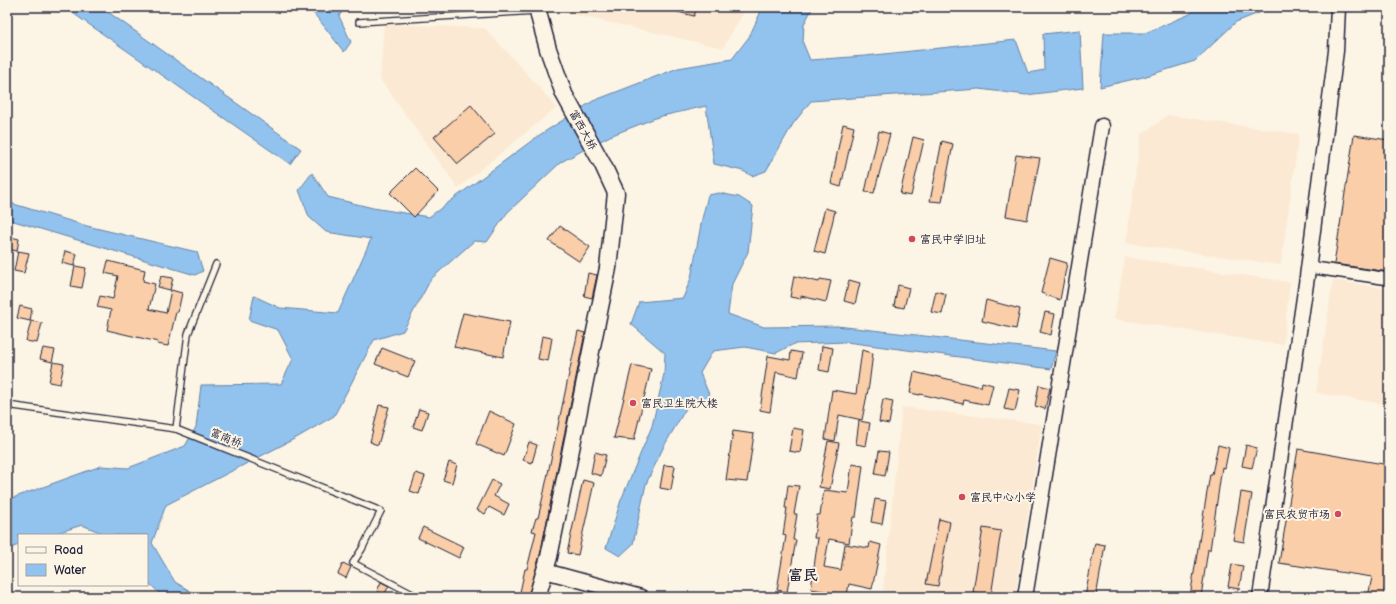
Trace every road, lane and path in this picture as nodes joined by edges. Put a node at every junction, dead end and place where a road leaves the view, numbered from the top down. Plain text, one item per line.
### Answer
1 (1338, 7) edge
2 (538, 9) edge
3 (358, 22) dead end
4 (1102, 126) dead end
5 (216, 264) dead end
6 (1308, 267) junction
7 (1389, 278) edge
8 (7, 405) edge
9 (176, 429) junction
10 (545, 571) junction
11 (418, 597) edge
12 (537, 597) edge
13 (641, 597) edge
14 (1025, 597) edge
15 (1260, 597) edge

1 - 6 street
2 - 3 lane
2 - 10 main road, 富西大桥
4 - 14 street
5 - 9 lane
6 - 7 street
6 - 15 street
8 - 9 lane, 富南桥
9 - 11 lane, 富南桥
10 - 12 main road, 富西大桥
10 - 13 street

